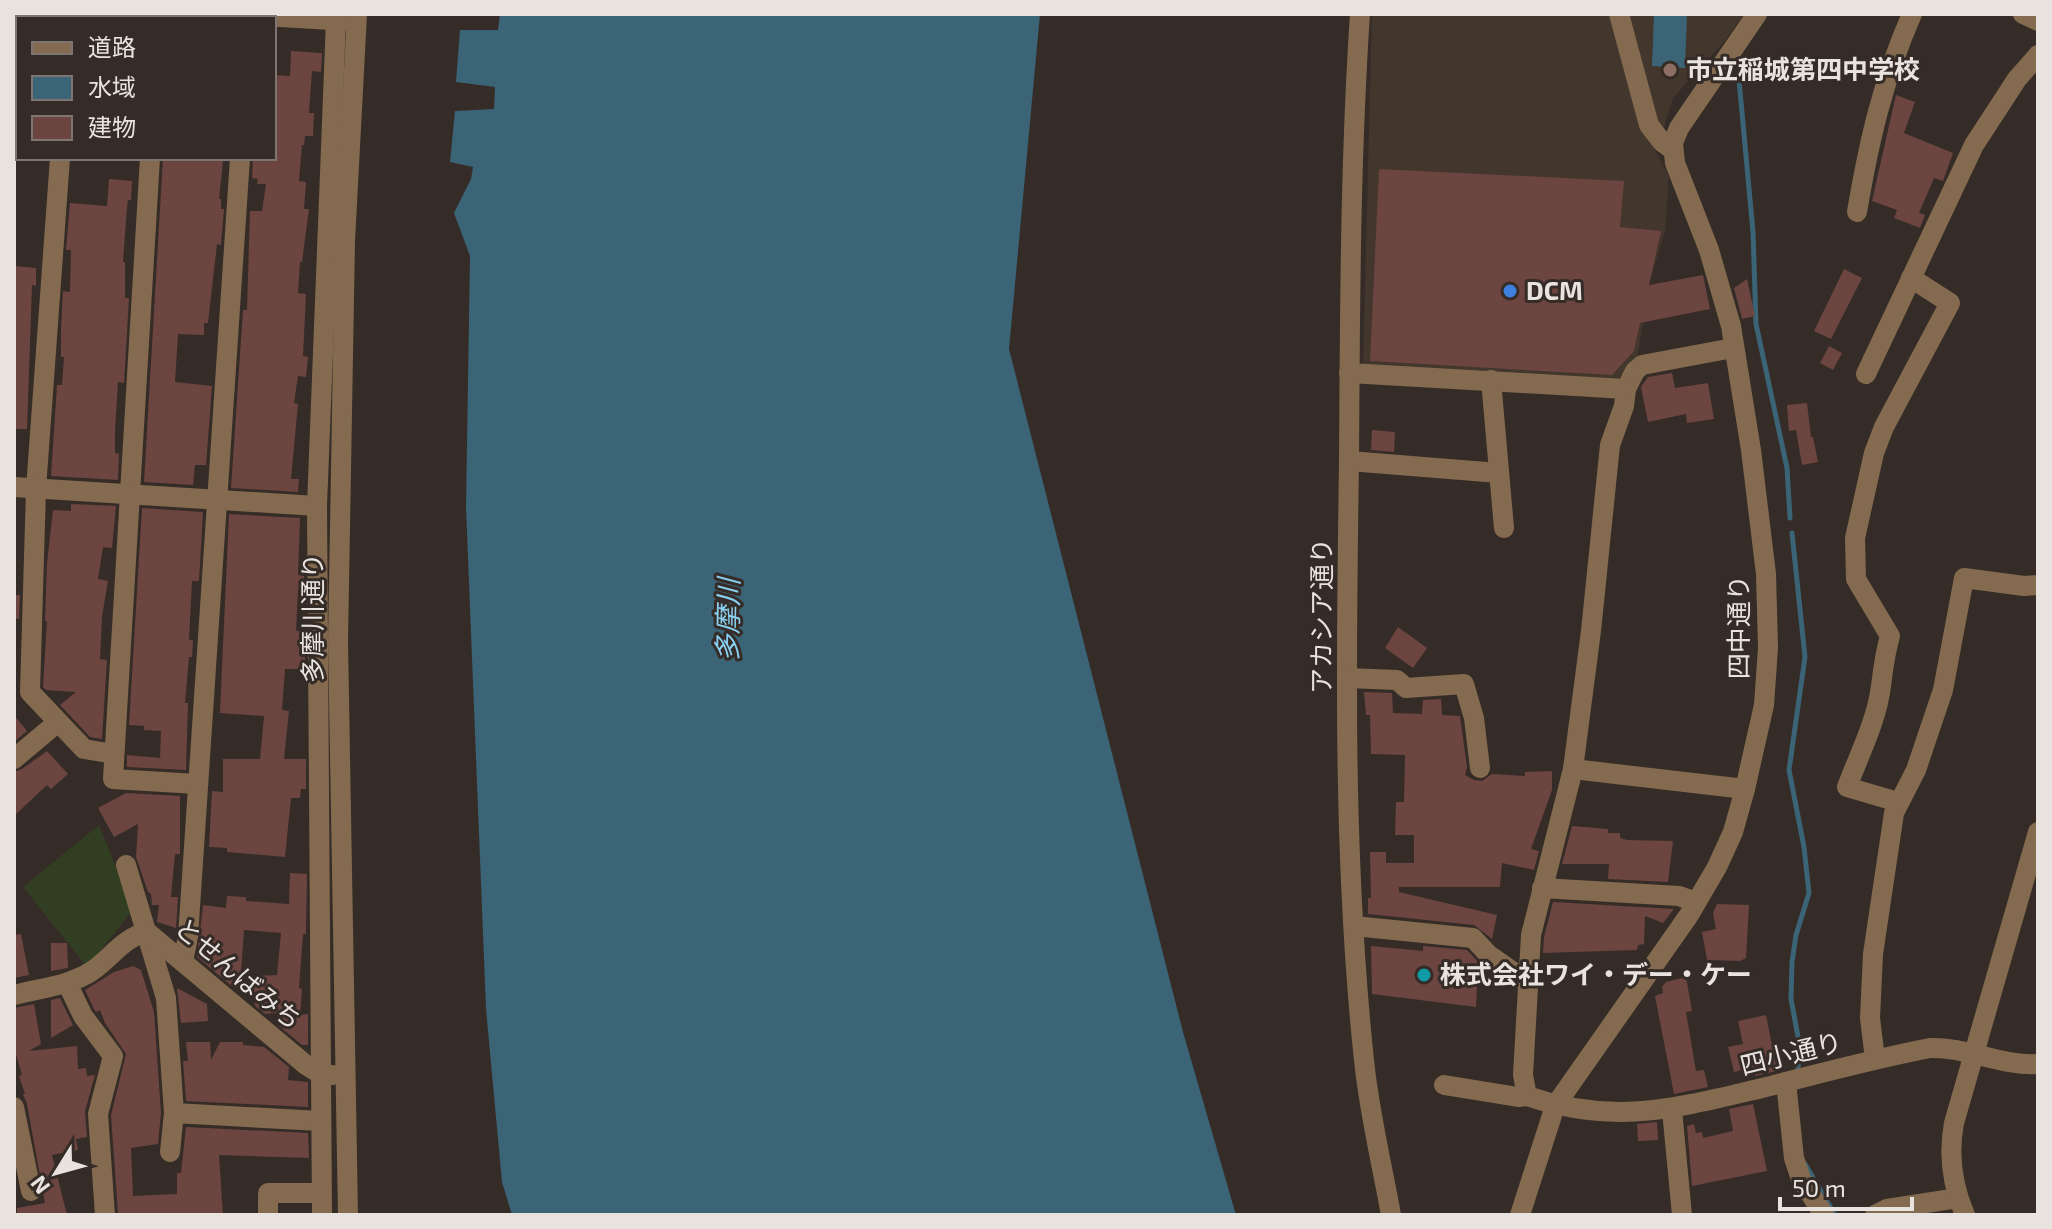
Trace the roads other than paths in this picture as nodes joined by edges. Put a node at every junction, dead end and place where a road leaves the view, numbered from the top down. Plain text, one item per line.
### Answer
1 (1360, 14) edge
2 (1619, 14) edge
3 (1757, 14) edge
4 (1912, 14) edge
5 (2023, 14) edge
6 (276, 17) edge
7 (357, 18) edge
8 (336, 20) junction
9 (2038, 21) edge
10 (2038, 55) edge
11 (1673, 150) junction
12 (60, 160) edge
13 (150, 160) edge
14 (240, 160) edge
15 (1857, 212) dead end
16 (1911, 278) junction
17 (1733, 348) junction
18 (1349, 373) junction
19 (1866, 374) dead end
20 (1491, 380) junction
21 (1626, 389) junction
22 (1349, 461) junction
23 (1499, 473) junction
24 (14, 487) edge
25 (36, 489) junction
26 (128, 495) junction
27 (216, 500) junction
28 (317, 506) junction
29 (1504, 528) dead end
30 (2038, 585) edge
31 (1347, 678) junction
32 (58, 722) junction
33 (114, 754) junction
34 (14, 759) edge
35 (1480, 768) dead end
36 (1573, 769) junction
37 (197, 784) junction
38 (1745, 789) junction
39 (1898, 802) junction
40 (2038, 832) edge
41 (126, 865) dead end
42 (1542, 888) junction
43 (1696, 902) junction
44 (1354, 926) junction
45 (147, 932) junction
46 (183, 961) junction
47 (1526, 981) junction
48 (67, 983) junction
49 (14, 995) edge
50 (1975, 1056) junction
51 (1875, 1059) junction
52 (2038, 1064) edge
53 (322, 1075) junction
54 (345, 1076) junction
55 (1786, 1082) junction
56 (1444, 1085) dead end
57 (1527, 1096) junction
58 (1555, 1106) junction
59 (14, 1107) edge
60 (1672, 1110) junction
61 (174, 1113) junction
62 (320, 1121) junction
63 (170, 1152) dead end
64 (25, 1187) edge
65 (321, 1193) junction
66 (1962, 1207) edge
67 (105, 1215) edge
68 (268, 1215) edge
69 (322, 1215) edge
70 (348, 1215) edge
71 (1391, 1215) edge
72 (1520, 1215) edge
73 (1682, 1215) edge
74 (1824, 1215) edge
75 (1875, 1215) edge

1 - 18 street, アカシア通り
2 - 11 street
3 - 11 street
4 - 15 street
5 - 9 street
6 - 8 street
7 - 8 street
7 - 54 street, 多摩川通り
8 - 28 street
10 - 16 street
11 - 17 street, 四中通り
12 - 25 street
13 - 26 street
14 - 27 street
16 - 19 street
16 - 39 street
17 - 21 street
17 - 38 street, 四中通り
18 - 20 street
18 - 22 street, アカシア通り
20 - 21 street
20 - 23 street
21 - 36 street
22 - 23 street
22 - 31 street, アカシア通り
23 - 29 street
24 - 25 street
25 - 26 street
25 - 32 street
26 - 27 street
26 - 33 street
27 - 28 street
27 - 37 street
28 - 53 street
30 - 39 street
31 - 35 street
31 - 44 street, アカシア通り
32 - 33 street
32 - 34 street
33 - 37 street
36 - 38 street
36 - 42 street
37 - 46 street
38 - 43 street, 四中通り
39 - 51 street
40 - 50 street
41 - 45 street
42 - 43 street
42 - 47 street
43 - 58 street, 四中通り
44 - 47 street
44 - 71 street, アカシア通り
45 - 46 street, とせんばみち
45 - 48 street, とせんばみち
45 - 61 street
46 - 53 street, とせんばみち
47 - 57 street
48 - 49 street, とせんばみち
48 - 67 street
50 - 51 street, 四小通り
50 - 52 street, 四小通り
50 - 66 street
51 - 55 street, 四小通り
53 - 54 street
53 - 62 street
54 - 70 street, 多摩川通り
55 - 60 street, 四小通り
55 - 74 street
56 - 57 street, 四小通り
57 - 58 street, 四小通り
58 - 60 street, 四小通り
58 - 72 street, 四中通り
59 - 64 street
60 - 73 street
61 - 62 street
61 - 63 street
62 - 65 street
65 - 68 street
65 - 69 street
66 - 75 street

